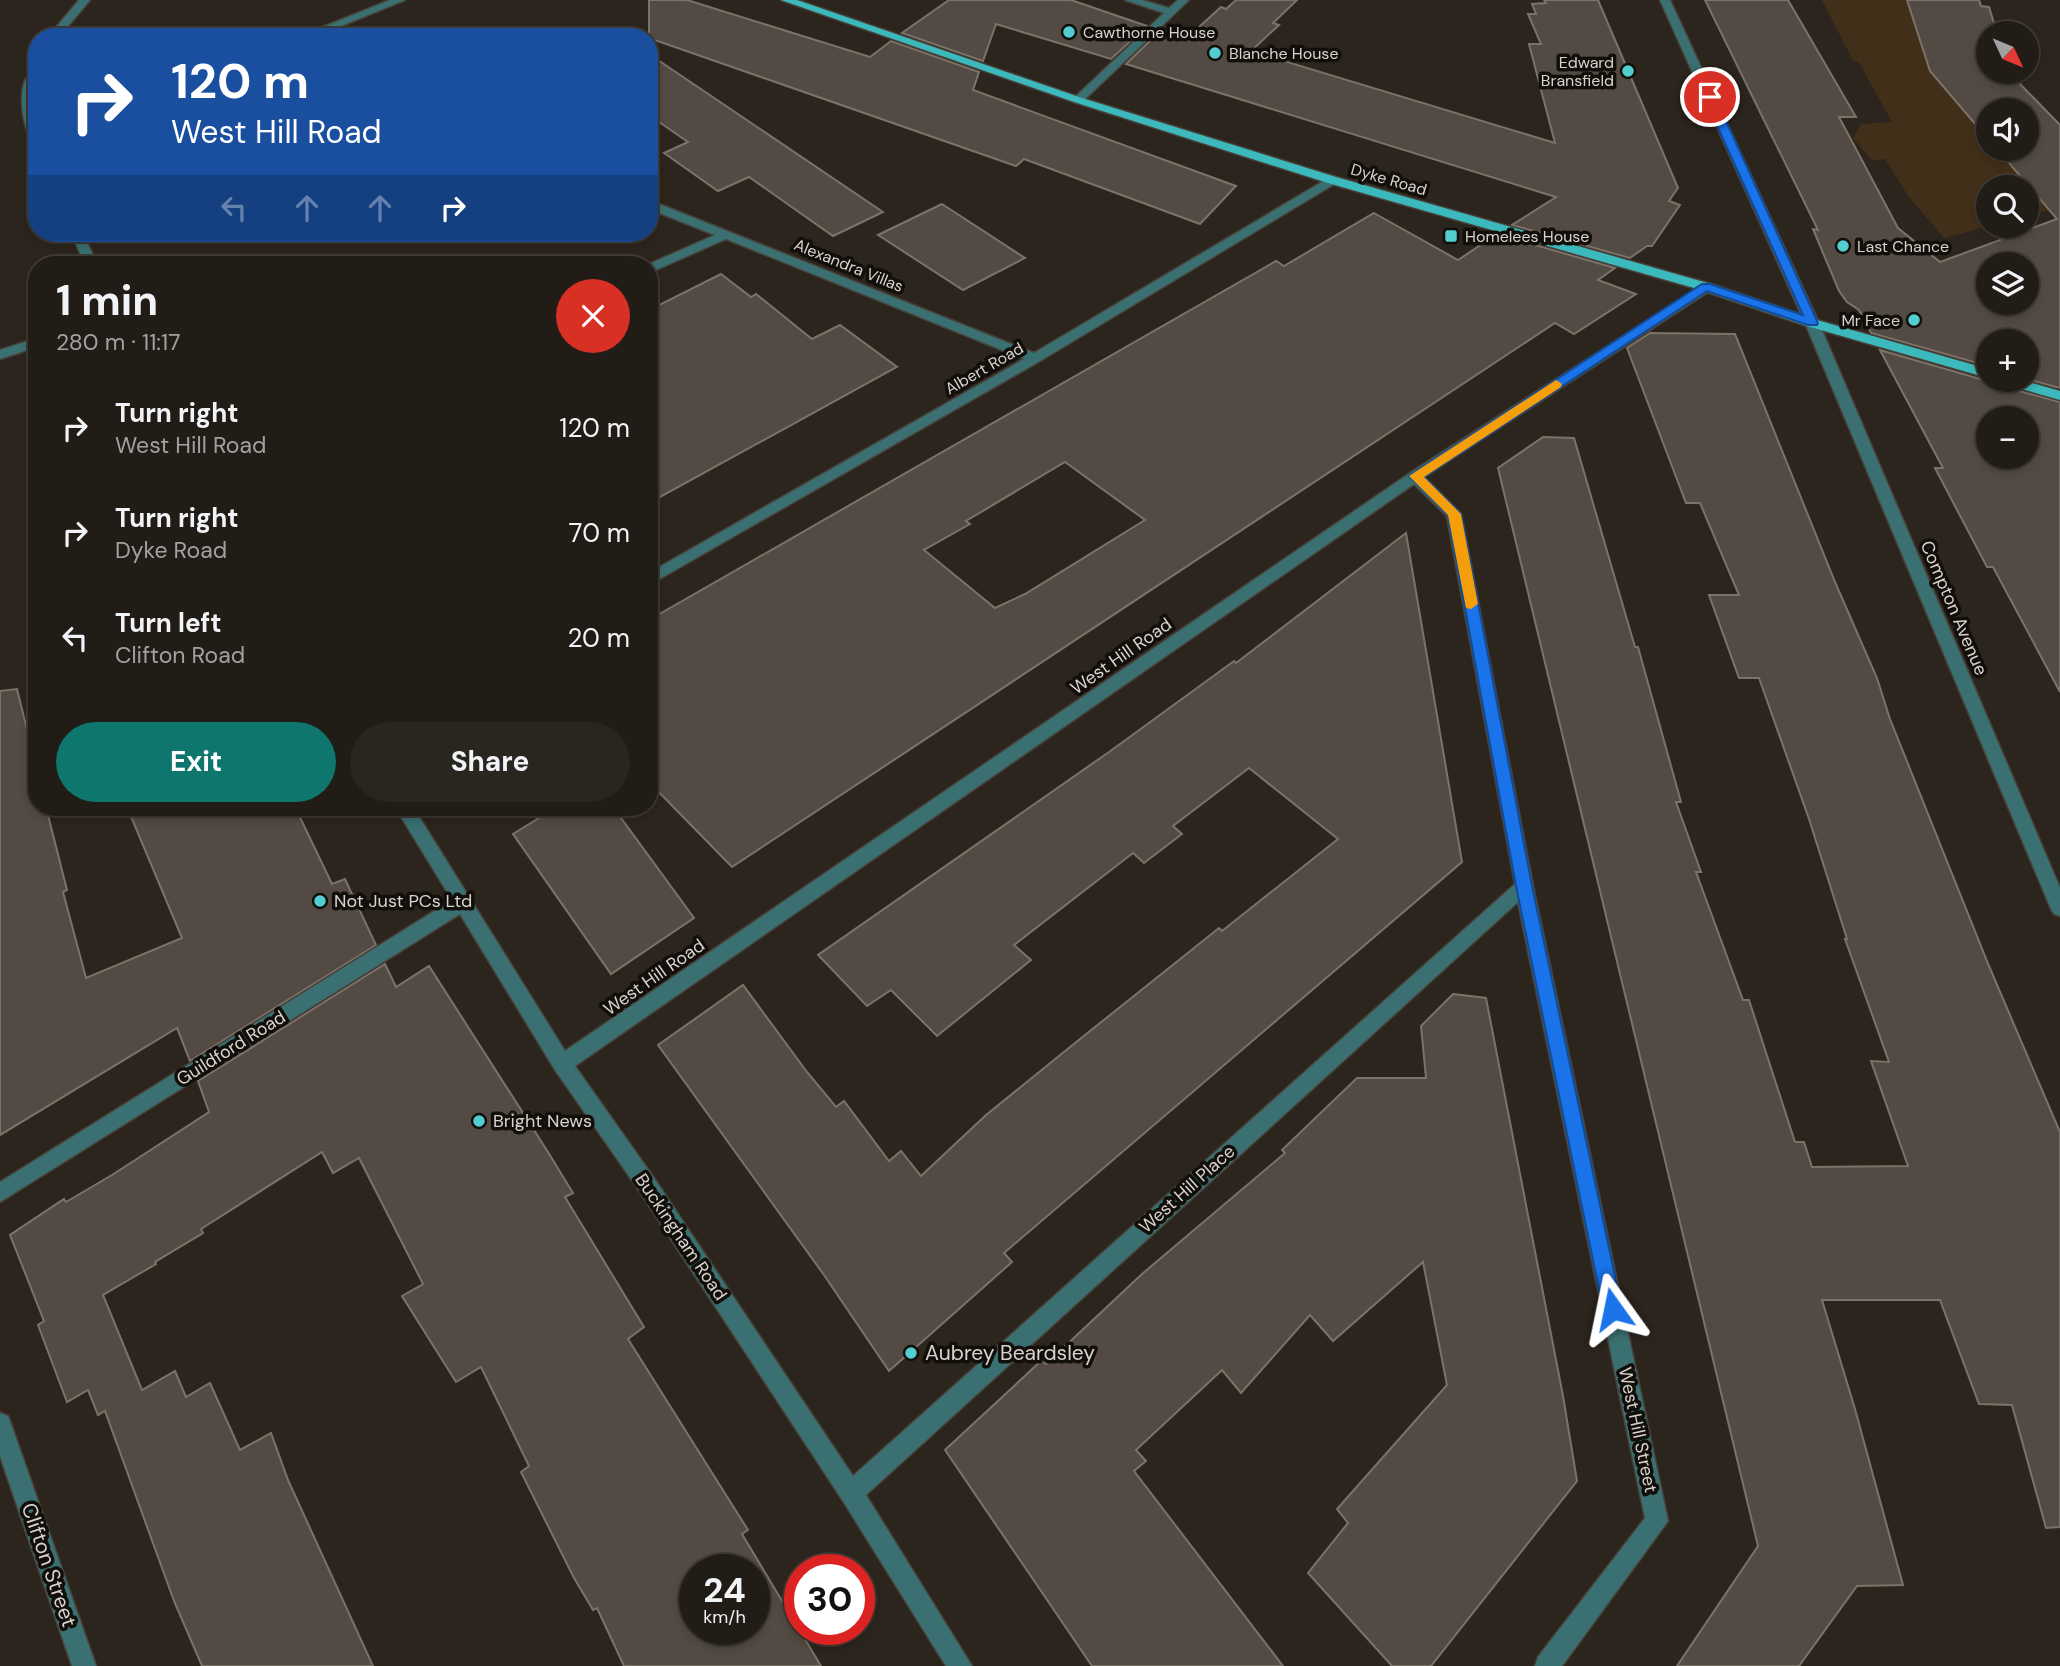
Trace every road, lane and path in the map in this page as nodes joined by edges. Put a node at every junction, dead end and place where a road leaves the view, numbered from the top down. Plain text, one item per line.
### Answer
1 (85, 0) edge
2 (400, 0) edge
3 (786, 0) edge
4 (1130, 0) edge
5 (1184, 0) edge
6 (1665, 0) edge
7 (1171, 12) junction
8 (58, 28) edge
9 (327, 28) edge
10 (1078, 100) junction
11 (1332, 180) junction
12 (658, 208) edge
13 (725, 234) junction
14 (658, 265) edge
15 (1706, 287) junction
16 (1812, 323) junction
17 (28, 345) edge
18 (0, 355) edge
19 (1035, 358) junction
20 (1976, 371) edge
21 (2039, 390) edge
22 (2060, 396) edge
23 (1415, 476) junction
24 (658, 575) edge
25 (409, 816) edge
26 (1524, 886) junction
27 (461, 904) junction
28 (2060, 909) edge
29 (562, 1064) junction
30 (0, 1193) edge
31 (0, 1424) edge
32 (850, 1493) junction
33 (84, 1666) edge
34 (960, 1666) edge
35 (1548, 1666) edge

1 - 8 street
2 - 9 street
3 - 10 main road, Dyke Road
4 - 7 street
5 - 7 street
6 - 16 street, Compton Avenue
7 - 10 street
10 - 11 main road, Dyke Road
11 - 15 main road, Dyke Road
11 - 19 street, Albert Road
12 - 13 street, Alexandra Villas
13 - 14 street
13 - 19 street, Alexandra Villas
15 - 16 main road, Dyke Road
15 - 23 street, West Hill Road
16 - 20 main road, Dyke Road
16 - 28 street, Compton Avenue
17 - 18 street
19 - 24 street, Albert Road
21 - 22 main road
23 - 26 street, West Hill Street
23 - 29 street, West Hill Road
25 - 27 street, Buckingham Road
26 - 32 street, West Hill Place
26 - 35 street, West Hill Street
27 - 29 street, Buckingham Road
27 - 30 street, Guildford Road
29 - 32 street, Buckingham Road
31 - 33 street, Clifton Street
32 - 34 street, Buckingham Road

